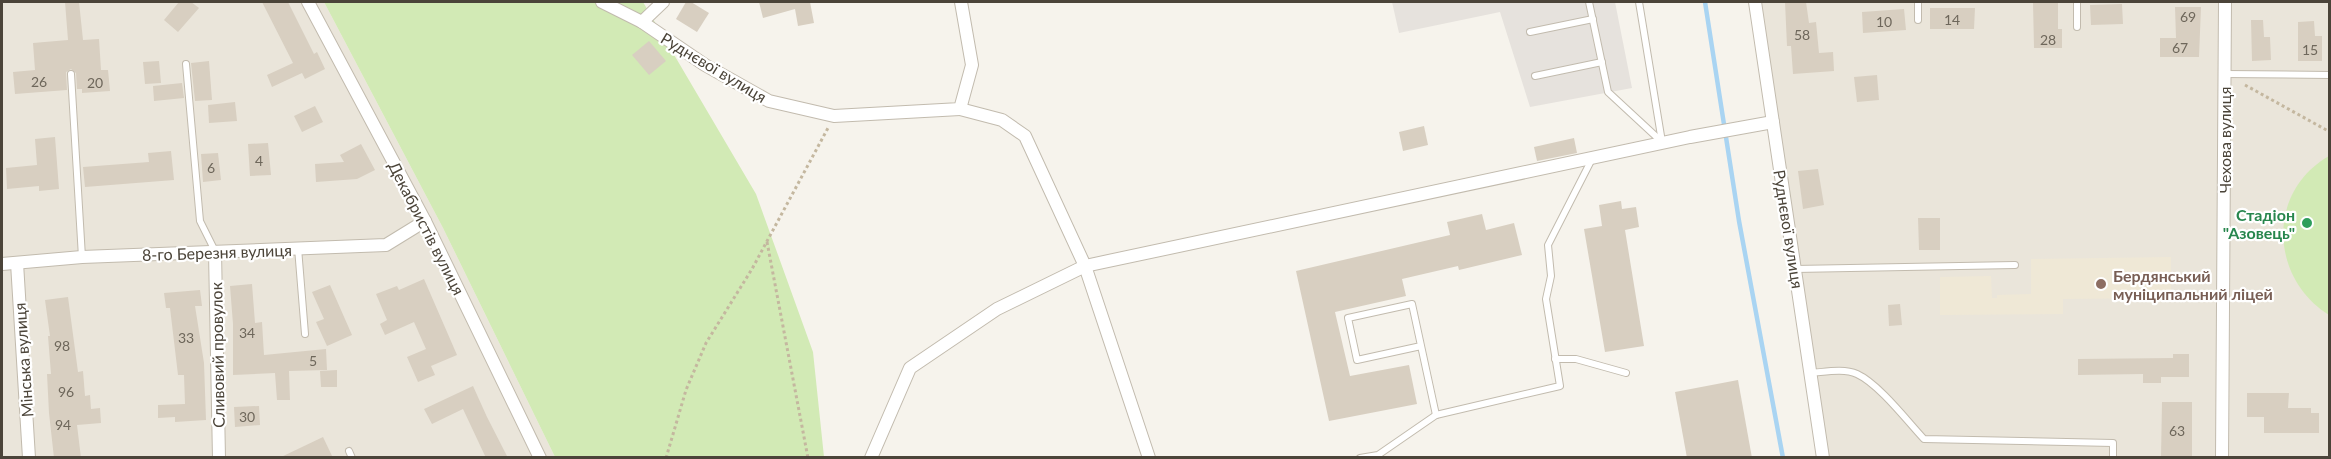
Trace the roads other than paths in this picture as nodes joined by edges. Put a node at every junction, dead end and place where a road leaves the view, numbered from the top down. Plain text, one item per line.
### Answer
1 (308, 2) edge
2 (602, 2) edge
3 (663, 2) edge
4 (961, 2) edge
5 (1589, 2) edge
6 (1639, 2) edge
7 (1755, 2) edge
8 (1918, 2) edge
9 (2077, 2) edge
10 (2225, 2) edge
11 (1593, 20) junction
12 (1918, 20) dead end
13 (642, 22) junction
14 (2077, 27) dead end
15 (1530, 32) dead end
16 (1602, 62) junction
17 (186, 64) dead end
18 (71, 74) dead end
19 (2225, 74) junction
20 (2330, 75) edge
21 (1535, 76) dead end
22 (960, 109) junction
23 (1773, 122) junction
24 (1662, 142) junction
25 (1592, 158) junction
26 (425, 221) junction
27 (298, 248) junction
28 (215, 252) junction
29 (82, 257) junction
30 (17, 263) junction
31 (2, 264) edge
32 (2015, 265) dead end
33 (1085, 266) junction
34 (1795, 269) junction
35 (305, 334) dead end
36 (1421, 346) junction
37 (1555, 359) junction
38 (1626, 373) dead end
39 (1810, 373) junction
40 (1436, 415) junction
41 (29, 458) edge
42 (219, 458) edge
43 (540, 458) edge
44 (871, 458) edge
45 (1149, 458) edge
46 (1360, 458) edge
47 (1823, 458) edge
48 (2114, 458) edge
49 (2222, 458) edge

1 - 26 street, Декабристів вулиця
2 - 13 street
3 - 13 street, Руднєвої вулиця
4 - 22 street
5 - 11 lane
6 - 24 lane
7 - 23 street, Руднєвої вулиця
8 - 12 lane
9 - 14 lane
10 - 19 street, Чехова вулиця
11 - 15 lane
11 - 16 lane
13 - 22 street, Руднєвої вулиця
16 - 21 lane
16 - 24 lane
17 - 28 lane
18 - 29 lane
19 - 20 lane
19 - 49 street, Чехова вулиця
22 - 33 street, Руднєвої вулиця
23 - 24 street
23 - 34 street, Руднєвої вулиця
24 - 25 street
25 - 33 street
25 - 37 lane
26 - 27 street, 8-го Березня вулиця
26 - 43 street, Декабристів вулиця
27 - 28 street, 8-го Березня вулиця
27 - 35 lane
28 - 29 street, 8-го Березня вулиця
28 - 42 street, Сливовий провулок
29 - 30 street, 8-го Березня вулиця
30 - 31 street, 8-го Березня вулиця
30 - 41 street, Мінська вулиця
32 - 34 lane
33 - 44 street
33 - 45 street, Руднєвої вулиця
34 - 39 street, Руднєвої вулиця
36 - 36 lane
36 - 40 lane
37 - 38 lane
37 - 40 lane
39 - 47 street, Руднєвої вулиця
39 - 48 lane
40 - 46 lane

